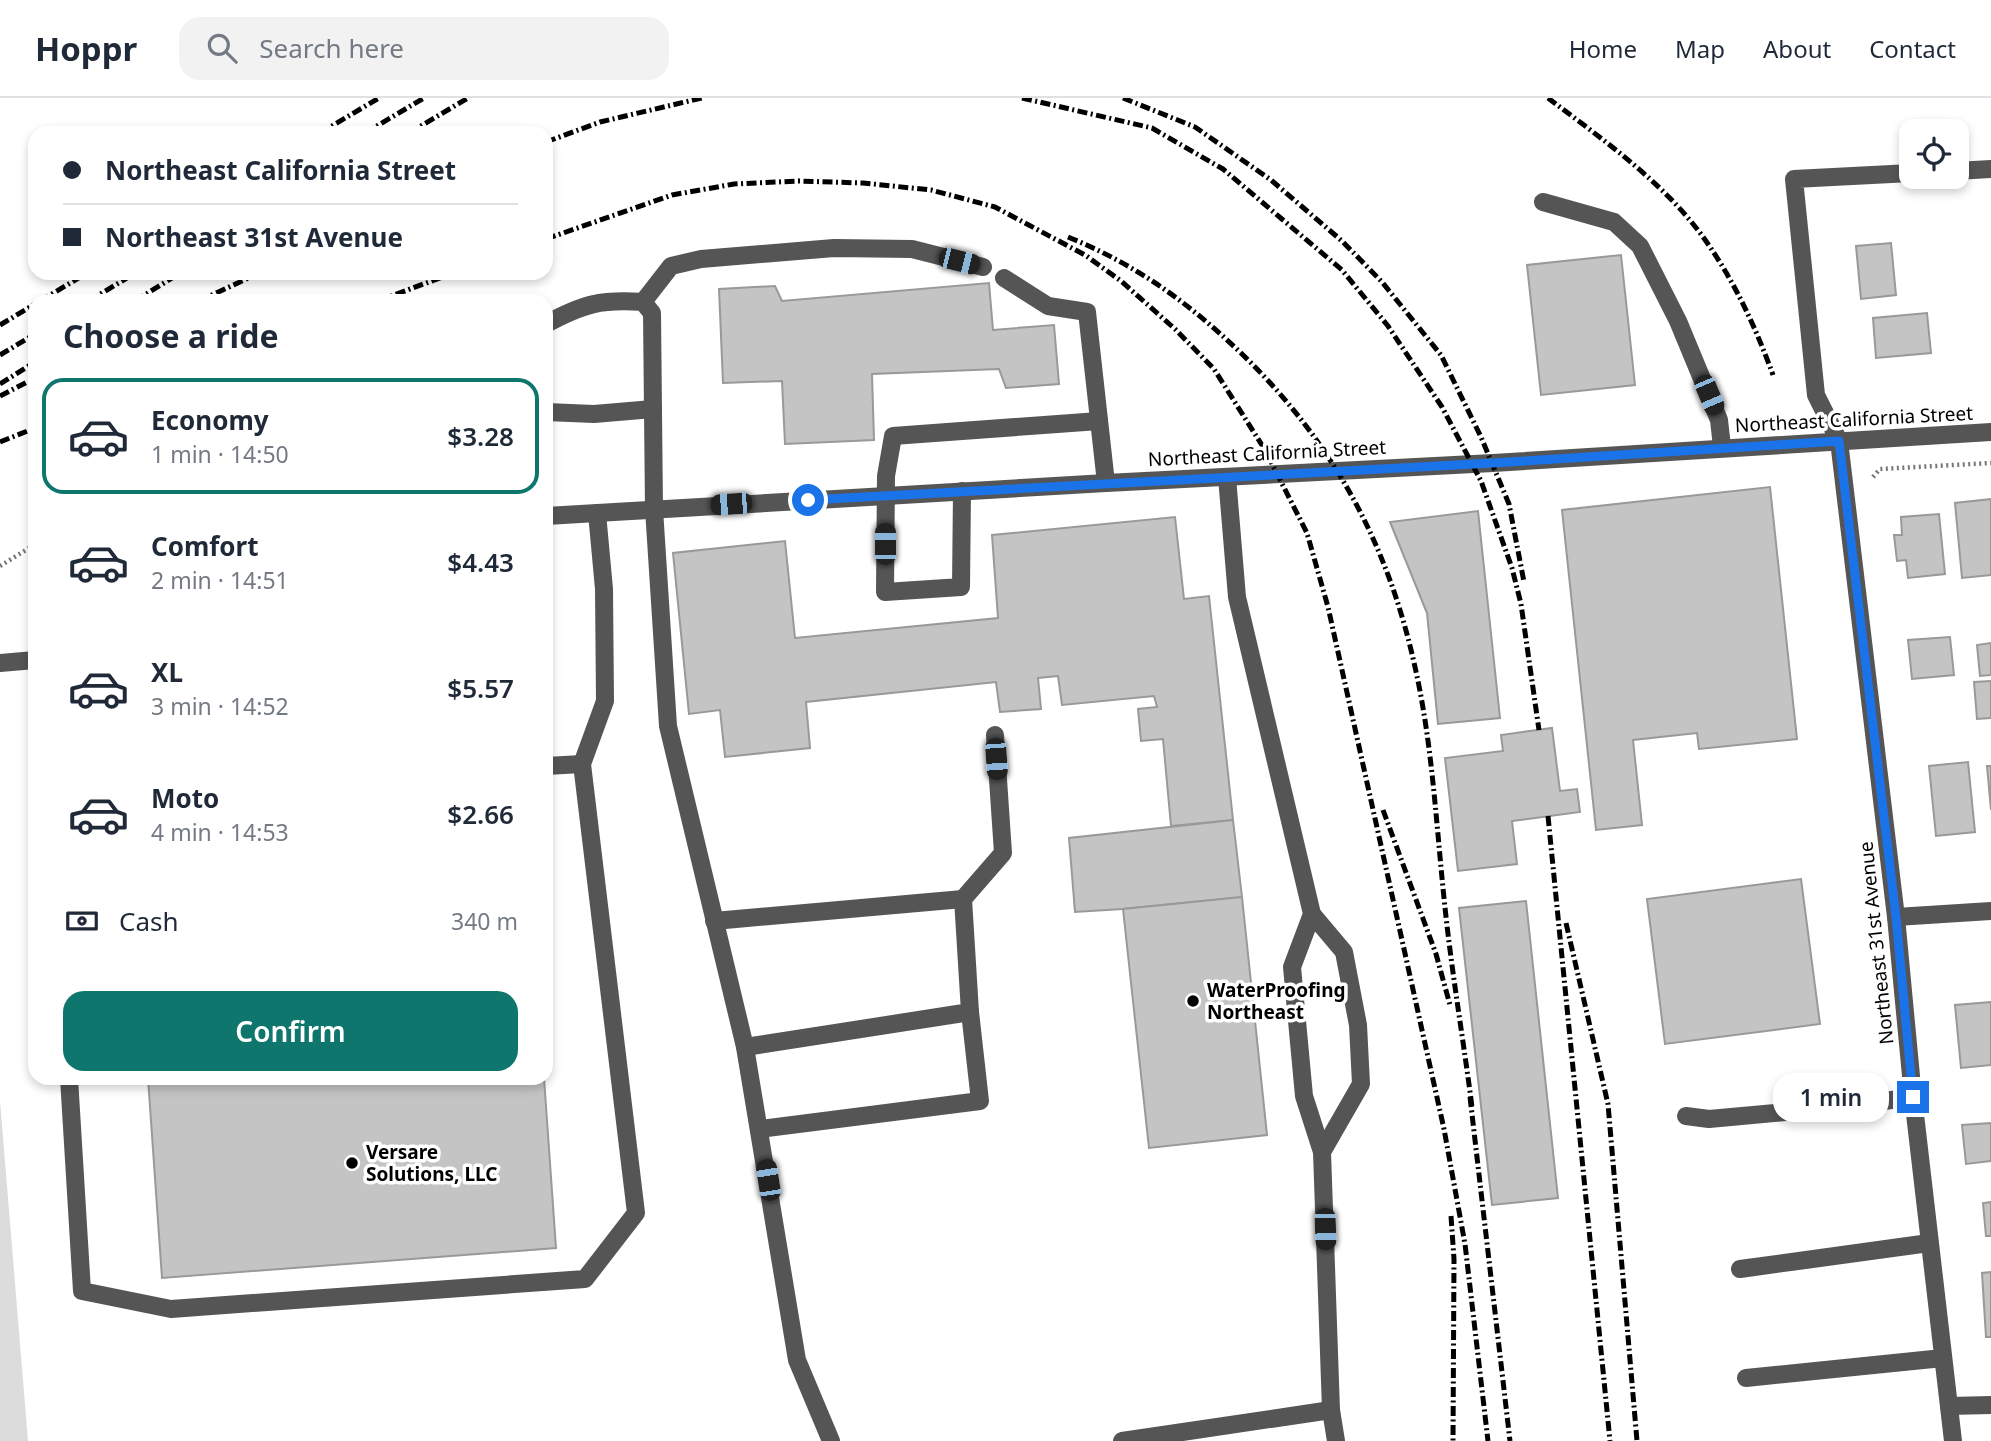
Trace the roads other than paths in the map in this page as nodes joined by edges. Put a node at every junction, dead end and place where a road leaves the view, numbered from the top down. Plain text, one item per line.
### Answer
1 (1991, 169) edge
2 (1969, 170) edge
3 (1899, 174) edge
4 (1543, 202) dead end
5 (983, 267) dead end
6 (1004, 278) dead end
7 (643, 302) junction
8 (553, 320) edge
9 (653, 409) junction
10 (553, 412) edge
11 (1099, 421) junction
12 (1991, 432) edge
13 (1839, 441) junction
14 (1722, 447) junction
15 (1227, 477) junction
16 (1106, 483) junction
17 (962, 491) junction
18 (886, 495) junction
19 (654, 509) junction
20 (597, 513) junction
21 (553, 516) edge
22 (28, 661) edge
23 (0, 663) edge
24 (995, 735) dead end
25 (582, 764) junction
26 (553, 766) edge
27 (964, 898) junction
28 (1991, 911) edge
29 (1312, 914) junction
30 (1896, 917) junction
31 (715, 921) junction
32 (970, 1012) junction
33 (745, 1047) junction
34 (69, 1085) edge
35 (1913, 1097) junction
36 (1686, 1116) dead end
37 (760, 1129) junction
38 (1322, 1152) junction
39 (1930, 1243) junction
40 (1740, 1269) dead end
41 (1943, 1358) junction
42 (1746, 1378) dead end
43 (1991, 1405) edge
44 (1948, 1406) junction
45 (1331, 1409) junction
46 (831, 1441) edge
47 (1122, 1441) edge
48 (1336, 1441) edge
49 (1953, 1441) edge

1 - 2 street
3 - 13 street, Northeast 31st Avenue
4 - 14 street
5 - 7 street
6 - 11 street
7 - 8 street
7 - 9 street
9 - 10 street
9 - 19 street
11 - 16 street
11 - 18 street
12 - 13 street, Northeast California Street
13 - 14 street, Northeast California Street
13 - 30 street, Northeast 31st Avenue
14 - 15 street, Northeast California Street
15 - 16 street, Northeast California Street
15 - 29 street
16 - 17 street, Northeast California Street
17 - 18 street, Northeast California Street
17 - 18 street
18 - 19 street, Northeast California Street
19 - 20 street, Northeast California Street
19 - 31 street
20 - 21 street, Northeast California Street
20 - 25 street
22 - 23 street
24 - 27 street
25 - 26 street
25 - 34 street
27 - 31 street
27 - 32 street
28 - 30 street
29 - 38 street
29 - 38 street
30 - 35 street, Northeast 31st Avenue
31 - 33 street
32 - 33 street
32 - 37 street
33 - 37 street
35 - 36 street
35 - 39 street, Northeast 31st Avenue
37 - 46 street
38 - 45 street
39 - 40 street
39 - 41 street, Northeast 31st Avenue
41 - 42 street
41 - 44 street, Northeast 31st Avenue
43 - 44 street
44 - 49 street, Northeast 31st Avenue
45 - 47 street
45 - 48 street

